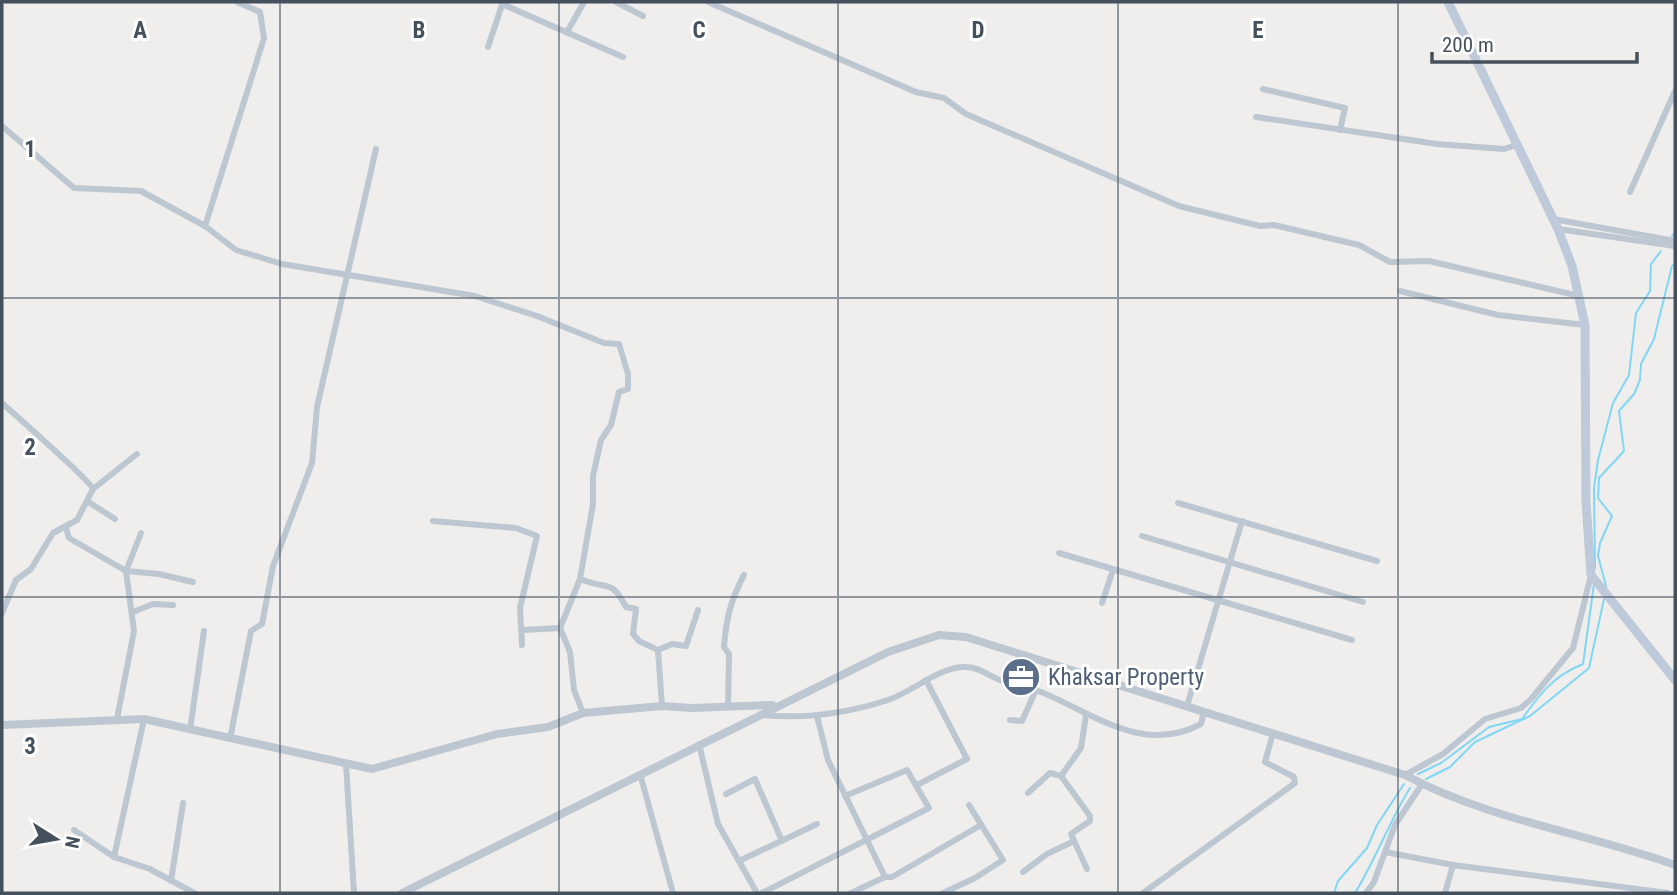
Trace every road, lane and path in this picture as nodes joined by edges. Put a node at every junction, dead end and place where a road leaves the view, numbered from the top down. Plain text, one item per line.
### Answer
1 (237, 2) edge
2 (584, 2) edge
3 (616, 2) edge
4 (708, 2) edge
5 (1448, 2) edge
6 (502, 3) edge
7 (643, 16) dead end
8 (567, 32) junction
9 (488, 47) dead end
10 (623, 57) dead end
11 (1263, 89) dead end
12 (1675, 91) edge
13 (1256, 117) dead end
14 (2, 126) edge
15 (1339, 130) junction
16 (1516, 145) junction
17 (376, 149) dead end
18 (1630, 192) dead end
19 (1552, 219) junction
20 (205, 226) junction
21 (1558, 229) junction
22 (1675, 243) edge
23 (346, 275) junction
24 (1400, 291) dead end
25 (1579, 296) junction
26 (1585, 325) junction
27 (2, 402) edge
28 (137, 454) dead end
29 (93, 489) junction
30 (87, 501) junction
31 (1178, 503) dead end
32 (115, 519) dead end
33 (433, 521) dead end
34 (1242, 521) junction
35 (65, 528) junction
36 (141, 533) dead end
37 (1142, 536) dead end
38 (1059, 553) dead end
39 (1377, 561) dead end
40 (1230, 562) junction
41 (1113, 570) junction
42 (126, 571) junction
43 (744, 575) dead end
44 (1592, 576) junction
45 (580, 579) junction
46 (193, 582) dead end
47 (1218, 601) junction
48 (1363, 602) dead end
49 (1102, 603) dead end
50 (173, 605) dead end
51 (698, 610) dead end
52 (133, 612) junction
53 (2, 613) edge
54 (560, 628) junction
55 (523, 630) junction
56 (204, 631) dead end
57 (1352, 640) dead end
58 (522, 645) dead end
59 (658, 650) junction
60 (926, 680) junction
61 (1675, 680) edge
62 (1036, 690) junction
63 (776, 705) junction
64 (662, 706) junction
65 (1187, 706) junction
66 (728, 707) junction
67 (1204, 712) junction
68 (583, 713) junction
69 (757, 715) junction
70 (1086, 715) junction
71 (817, 716) junction
72 (117, 719) junction
73 (144, 719) junction
74 (1010, 720) dead end
75 (2, 724) edge
76 (190, 730) junction
77 (1273, 733) junction
78 (230, 739) junction
79 (699, 744) junction
80 (346, 764) junction
81 (640, 774) junction
82 (1405, 775) junction
83 (1061, 776) junction
84 (917, 785) junction
85 (1422, 785) junction
86 (1028, 793) dead end
87 (726, 794) dead end
88 (845, 796) junction
89 (183, 803) dead end
90 (970, 805) dead end
91 (817, 824) dead end
92 (981, 825) junction
93 (74, 830) dead end
94 (867, 839) junction
95 (782, 841) junction
96 (1073, 842) junction
97 (1385, 852) junction
98 (114, 857) junction
99 (739, 862) junction
100 (1453, 865) junction
101 (1675, 865) edge
102 (1087, 869) dead end
103 (1023, 872) dead end
104 (885, 877) junction
105 (171, 881) junction
106 (1654, 892) edge
107 (194, 893) edge
108 (354, 893) edge
109 (402, 893) edge
110 (673, 893) edge
111 (759, 893) edge
112 (851, 893) edge
113 (943, 893) edge
114 (1143, 893) edge
115 (1366, 893) edge
116 (1445, 893) edge
117 (1668, 893) edge

1 - 20 street
2 - 8 street
3 - 7 street
4 - 25 street
5 - 16 main road
6 - 8 street
6 - 9 street
8 - 10 street
11 - 15 street
12 - 18 street
13 - 15 street
14 - 20 street
15 - 16 street
16 - 19 main road
17 - 23 street
19 - 21 main road
19 - 22 street
20 - 23 street
21 - 22 street
21 - 25 main road
23 - 45 street
23 - 78 street
24 - 26 street
25 - 26 main road
26 - 44 main road
27 - 29 street
28 - 29 street
29 - 30 street
30 - 32 street
30 - 35 street
31 - 34 street
33 - 55 street
34 - 39 street
34 - 40 street
35 - 42 street
35 - 53 street
36 - 42 street
37 - 40 street
38 - 41 street
40 - 47 street
40 - 48 street
41 - 47 street
41 - 49 street
42 - 46 street
42 - 52 street
43 - 66 street
44 - 61 main road
44 - 82 street
45 - 54 street
45 - 59 street
47 - 57 street
47 - 65 street
50 - 52 street
51 - 59 street
52 - 72 street
54 - 55 street
54 - 68 street
55 - 58 street
56 - 76 street
59 - 64 street
60 - 62 street
60 - 71 street
60 - 84 street
62 - 70 street
62 - 74 street
63 - 65 street
63 - 66 street
63 - 69 street
64 - 66 street
64 - 68 street
65 - 67 street
67 - 70 street
67 - 77 street
68 - 80 street
69 - 71 street
69 - 79 street
70 - 83 street
71 - 88 street
72 - 73 street
72 - 75 street
73 - 76 street
73 - 98 street
76 - 78 street
77 - 82 street
77 - 114 street
78 - 80 street
79 - 81 street
79 - 99 street
80 - 108 street
81 - 109 street
81 - 110 street
82 - 85 street
83 - 86 street
83 - 96 street
84 - 88 street
84 - 94 street
85 - 97 street
85 - 101 street
87 - 95 street
88 - 94 street
89 - 105 street
90 - 92 street
91 - 95 street
92 - 104 street
92 - 113 street
93 - 98 street
94 - 104 street
94 - 111 street
95 - 99 street
96 - 102 street
96 - 103 street
97 - 100 street
97 - 115 street
98 - 105 street
99 - 111 street
100 - 106 street
100 - 116 street
104 - 112 street
105 - 107 street
106 - 117 street

